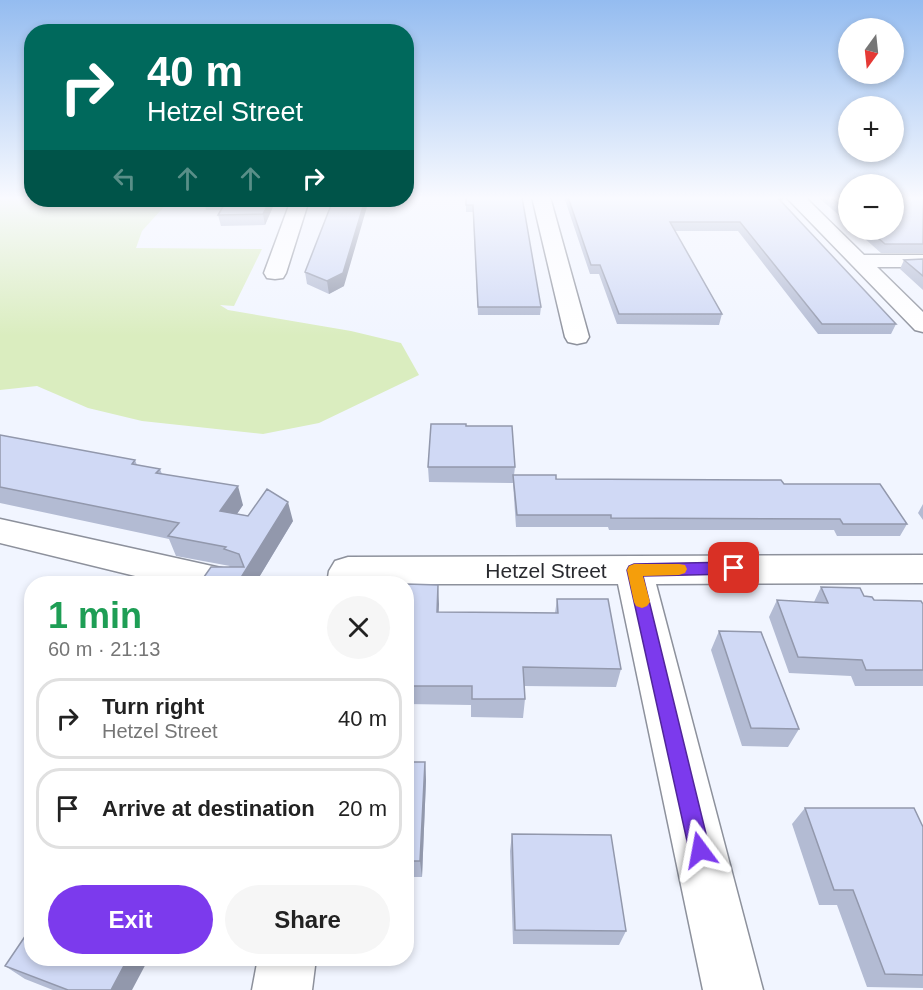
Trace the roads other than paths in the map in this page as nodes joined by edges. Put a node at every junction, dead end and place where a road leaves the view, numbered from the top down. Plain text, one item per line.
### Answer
1 (285, 243) edge
2 (553, 243) edge
3 (839, 243) edge
4 (861, 261) junction
5 (923, 261) edge
6 (274, 273) dead end
7 (923, 325) edge
8 (577, 337) dead end
9 (0, 531) edge
10 (923, 569) edge
11 (634, 570) junction
12 (195, 576) edge
13 (388, 576) edge
14 (286, 966) edge
15 (282, 990) edge
16 (733, 990) edge

1 - 6 street
2 - 8 street
3 - 4 street
4 - 5 street
4 - 7 street
9 - 12 street
10 - 11 street, Hetzel Street
11 - 13 street, Hetzel Street
11 - 16 street
14 - 15 street

